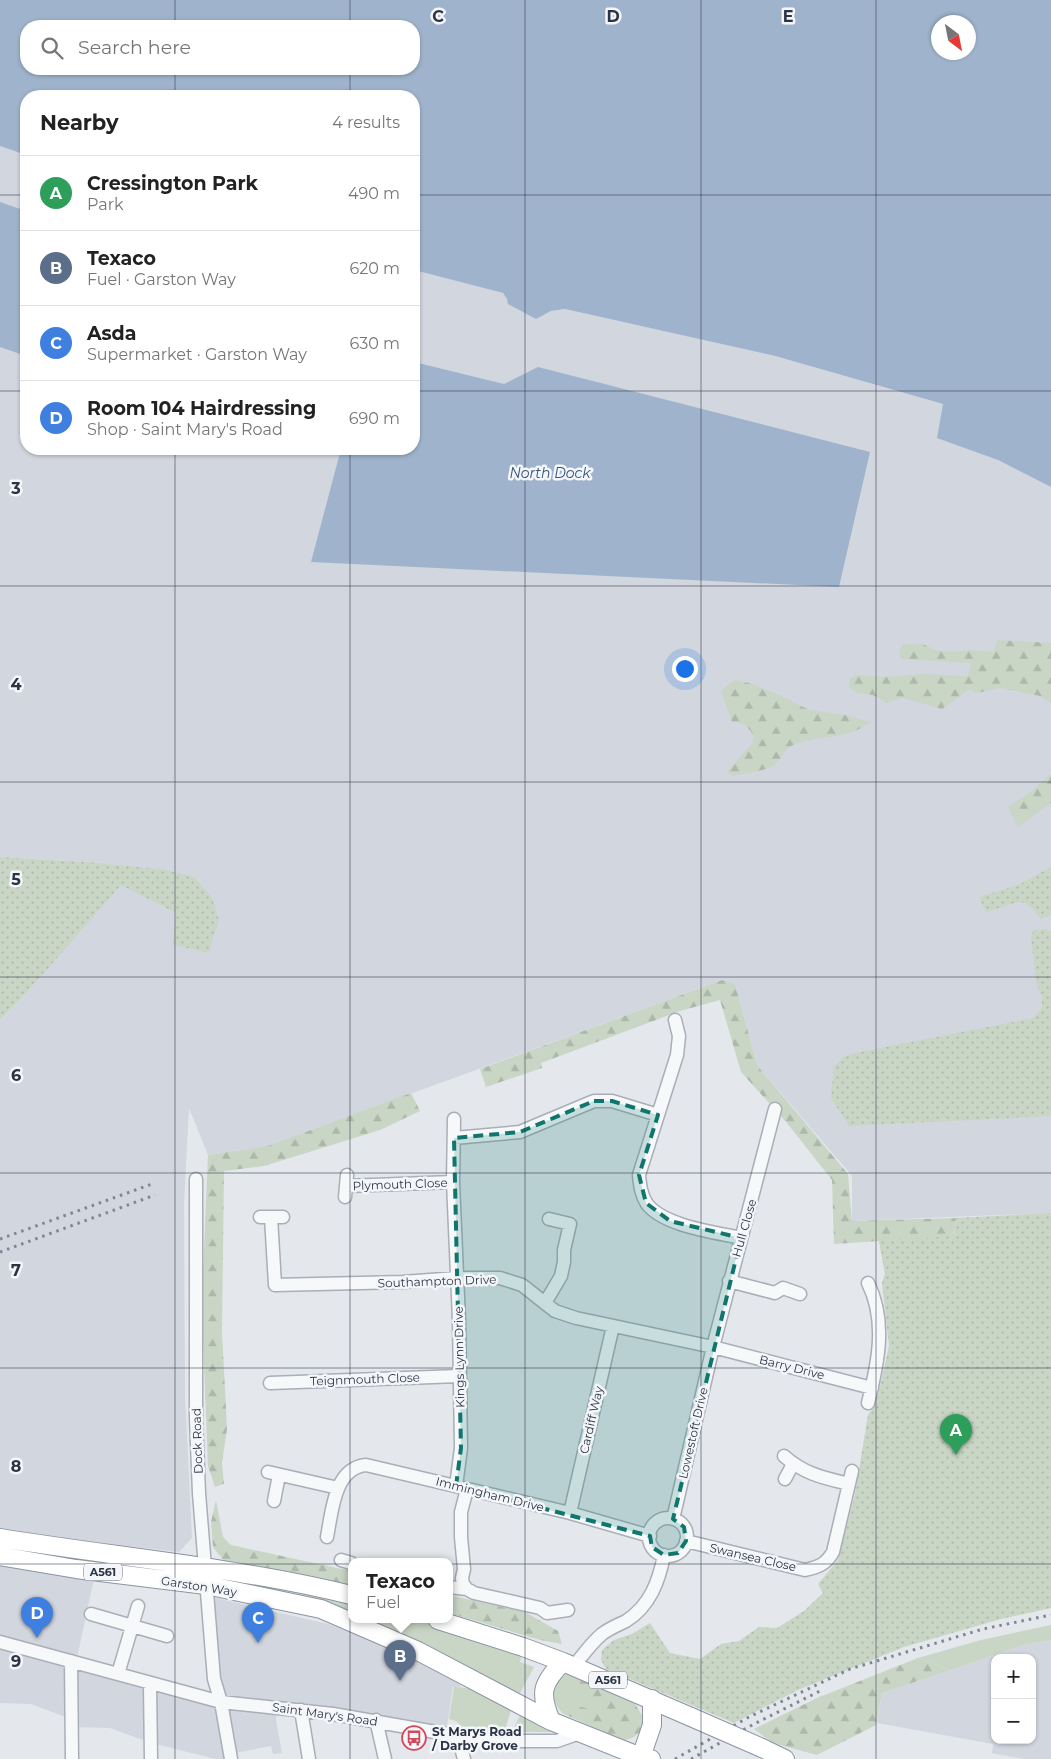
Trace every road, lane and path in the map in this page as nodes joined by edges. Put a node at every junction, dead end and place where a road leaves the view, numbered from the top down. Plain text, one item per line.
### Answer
1 (675, 1020) dead end
2 (774, 1109) dead end
3 (658, 1115) junction
4 (454, 1119) dead end
5 (454, 1138) junction
6 (196, 1179) dead end
7 (453, 1182) junction
8 (346, 1186) dead end
9 (271, 1217) dead end
10 (549, 1219) dead end
11 (741, 1238) junction
12 (457, 1278) junction
13 (729, 1281) junction
14 (868, 1283) dead end
15 (800, 1294) dead end
16 (545, 1303) junction
17 (613, 1326) junction
18 (713, 1347) junction
19 (459, 1376) junction
20 (270, 1383) dead end
21 (872, 1388) junction
22 (868, 1403) dead end
23 (852, 1471) dead end
24 (786, 1479) dead end
25 (849, 1484) junction
26 (338, 1488) junction
27 (461, 1488) junction
28 (274, 1501) dead end
29 (570, 1514) junction
30 (673, 1519) junction
31 (650, 1536) junction
32 (327, 1537) dead end
33 (0, 1538) edge
34 (686, 1541) junction
35 (664, 1555) junction
36 (0, 1556) edge
37 (204, 1567) junction
38 (206, 1585) junction
39 (453, 1587) edge
40 (467, 1588) junction
41 (348, 1594) edge
42 (138, 1606) dead end
43 (568, 1610) dead end
44 (91, 1614) dead end
45 (348, 1621) edge
46 (353, 1623) edge
47 (447, 1623) edge
48 (132, 1625) junction
49 (167, 1636) dead end
50 (0, 1642) edge
51 (71, 1660) junction
52 (568, 1664) junction
53 (118, 1674) junction
54 (150, 1684) junction
55 (652, 1699) junction
56 (221, 1702) junction
57 (301, 1710) junction
58 (376, 1720) junction
59 (551, 1721) junction
60 (580, 1733) junction
61 (458, 1736) junction
62 (646, 1758) edge
63 (72, 1759) edge
64 (152, 1759) edge
65 (231, 1759) edge
66 (309, 1759) edge
67 (385, 1759) edge
68 (464, 1759) edge
69 (784, 1759) edge

1 - 3 street
2 - 11 street, Hull Close
3 - 5 street
3 - 11 street
4 - 5 street, Kings Lynn Drive
5 - 7 street, Kings Lynn Drive
6 - 37 street, Dock Road
7 - 8 street, Plymouth Close
7 - 12 street, Kings Lynn Drive
9 - 12 street, Southampton Drive
10 - 16 street
11 - 13 street, Hull Close
12 - 16 street, Southampton Drive
12 - 19 street, Kings Lynn Drive
13 - 15 street
13 - 18 street, Hull Close
14 - 21 street
16 - 17 street, Southampton Drive
17 - 18 street, Southampton Drive
17 - 29 street, Cardiff Way
18 - 21 street, Barry Drive
18 - 30 street, Lowestoft Drive
19 - 20 street, Teignmouth Close
19 - 27 street, Kings Lynn Drive
21 - 22 street
23 - 25 street, Swansea Close
24 - 25 street
25 - 34 street, Swansea Close
26 - 27 street, Immingham Drive
26 - 28 street
26 - 32 street, Immingham Drive
27 - 29 street, Immingham Drive
27 - 40 street, Kings Lynn Drive
29 - 31 street, Immingham Drive
30 - 31 street
30 - 34 street
31 - 35 street
33 - 37 highway, Garston Way / A561
34 - 35 street
35 - 52 street
36 - 38 highway, Garston Way / A561
37 - 38 street, Dock Road
37 - 41 highway, Garston Way / A561
38 - 45 highway, Garston Way / A561
38 - 56 street, Dock Road
39 - 40 street
40 - 43 street
42 - 48 street
44 - 48 street
46 - 59 highway, Garston Way / A561
47 - 52 highway, A561
48 - 49 street
48 - 53 street
50 - 51 street, Saint Mary's Road
51 - 53 street, Saint Mary's Road
51 - 63 street
52 - 55 highway, A561
52 - 59 highway
53 - 54 street, Saint Mary's Road
54 - 56 street, Saint Mary's Road
54 - 64 street
55 - 62 highway
55 - 69 highway, A561, bridge
56 - 57 street, Saint Mary's Road
56 - 65 street, Dock Road
57 - 58 street, Saint Mary's Road
57 - 66 street
58 - 61 street, Saint Mary's Road
58 - 67 street
59 - 60 highway, Garston Way / A561
60 - 61 street, Saint Mary's Road
60 - 62 highway, A561
61 - 68 street

